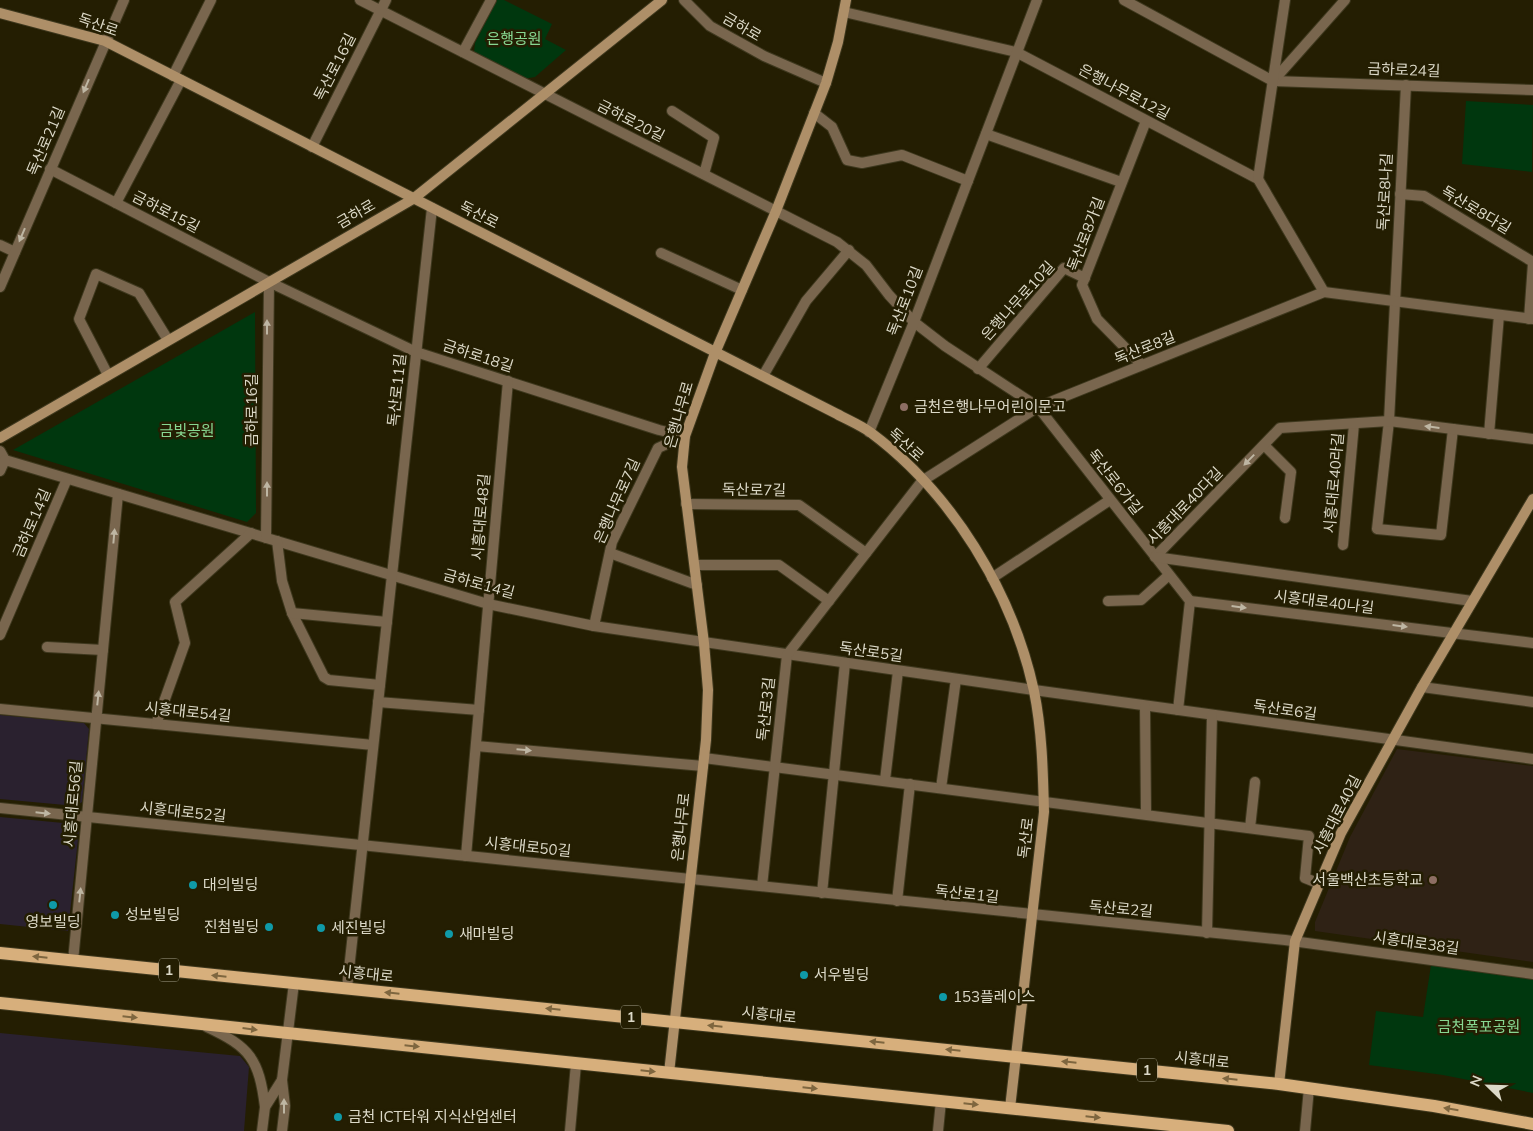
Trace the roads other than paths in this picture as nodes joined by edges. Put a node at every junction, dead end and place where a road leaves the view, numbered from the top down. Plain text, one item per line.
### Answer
1 (124, 0) edge
2 (211, 0) edge
3 (360, 0) edge
4 (386, 0) edge
5 (491, 0) edge
6 (662, 0) edge
7 (684, 0) edge
8 (846, 0) edge
9 (1037, 0) edge
10 (1124, 0) edge
11 (1286, 0) edge
12 (1345, 0) edge
13 (380, 10) junction
14 (844, 12) junction
15 (0, 13) edge
16 (105, 41) junction
17 (463, 52) junction
18 (1016, 52) junction
19 (177, 78) junction
20 (1273, 81) junction
21 (826, 83) junction
22 (1406, 85) junction
23 (1533, 90) edge
24 (545, 94) junction
25 (672, 110) dead end
26 (814, 113) junction
27 (1146, 121) junction
28 (986, 134) junction
29 (312, 147) junction
30 (50, 169) junction
31 (704, 174) junction
32 (1258, 179) junction
33 (968, 181) junction
34 (1122, 182) junction
35 (1400, 194) junction
36 (413, 199) junction
37 (116, 203) junction
38 (432, 208) junction
39 (776, 211) junction
40 (0, 245) edge
41 (849, 250) junction
42 (14, 252) junction
43 (661, 253) dead end
44 (1533, 262) edge
45 (1085, 278) junction
46 (268, 282) junction
47 (0, 286) edge
48 (742, 290) junction
49 (1324, 292) junction
50 (1394, 301) junction
51 (1499, 315) junction
52 (1531, 319) edge
53 (914, 322) junction
54 (168, 340) junction
55 (416, 352) junction
56 (715, 353) junction
57 (1142, 365) junction
58 (978, 368) junction
59 (108, 375) junction
60 (763, 376) junction
61 (508, 381) junction
62 (1038, 408) junction
63 (1389, 421) junction
64 (1354, 424) junction
65 (1453, 429) junction
66 (869, 432) junction
67 (1489, 434) junction
68 (686, 436) junction
69 (0, 438) edge
70 (1533, 439) edge
71 (1264, 446) junction
72 (2, 456) edge
73 (0, 471) edge
74 (68, 479) junction
75 (922, 481) junction
76 (118, 494) junction
77 (1533, 499) edge
78 (1110, 500) junction
79 (686, 504) junction
80 (1284, 518) dead end
81 (251, 533) junction
82 (266, 538) junction
83 (277, 541) junction
84 (1343, 545) dead end
85 (610, 553) junction
86 (866, 553) junction
87 (1155, 557) junction
88 (695, 565) junction
89 (392, 575) junction
90 (1169, 575) junction
91 (992, 578) junction
92 (697, 585) junction
93 (828, 601) junction
94 (1108, 601) dead end
95 (1190, 601) junction
96 (1472, 601) junction
97 (488, 604) junction
98 (292, 613) junction
99 (387, 622) junction
100 (594, 626) junction
101 (1454, 633) junction
102 (0, 635) edge
103 (704, 643) junction
104 (1533, 643) edge
105 (46, 646) dead end
106 (103, 650) junction
107 (787, 655) junction
108 (845, 663) junction
109 (898, 671) junction
110 (956, 679) junction
111 (380, 685) junction
112 (1422, 687) junction
113 (1034, 690) junction
114 (378, 702) junction
115 (1533, 702) edge
116 (1145, 706) junction
117 (0, 709) edge
118 (479, 710) junction
119 (1178, 710) junction
120 (1212, 715) junction
121 (96, 718) junction
122 (156, 724) junction
123 (1393, 740) junction
124 (373, 745) junction
125 (476, 746) junction
126 (1533, 759) edge
127 (704, 762) junction
128 (775, 767) junction
129 (834, 774) junction
130 (885, 780) junction
131 (1255, 782) dead end
132 (910, 784) junction
133 (940, 788) junction
134 (1044, 800) junction
135 (0, 808) edge
136 (1146, 814) junction
137 (87, 817) junction
138 (1211, 823) junction
139 (1250, 828) junction
140 (362, 845) junction
141 (466, 856) junction
142 (691, 879) junction
143 (1320, 884) junction
144 (762, 886) junction
145 (822, 893) junction
146 (897, 901) junction
147 (1033, 916) junction
148 (1207, 933) junction
149 (1295, 941) junction
150 (0, 953) edge
151 (73, 961) junction
152 (1533, 974) edge
153 (294, 983) junction
154 (346, 988) junction
155 (0, 1003) edge
156 (675, 1022) junction
157 (202, 1024) junction
158 (288, 1033) junction
159 (1016, 1056) junction
160 (576, 1064) junction
161 (669, 1073) junction
162 (282, 1080) junction
163 (1279, 1084) junction
164 (1309, 1088) junction
165 (941, 1101) junction
166 (265, 1107) junction
167 (1010, 1108) junction
168 (1533, 1124) edge
169 (1189, 1129) edge
170 (262, 1131) edge
171 (282, 1131) edge
172 (570, 1131) edge
173 (938, 1131) edge
174 (1228, 1131) edge
175 (1305, 1131) edge

1 - 16 street, 독산로21길
2 - 19 street
3 - 13 street
4 - 13 street, 독산로16길
5 - 17 street
6 - 24 main road, 금하로
7 - 21 street, 금하로
8 - 14 main road, 은행나무로
9 - 18 street, 독산로10길
10 - 20 street, 금하로24길
11 - 20 street
12 - 20 street
13 - 17 street
13 - 29 street, 독산로16길
14 - 18 street, 은행나무로12길
14 - 21 main road, 은행나무로
15 - 16 main road, 독산로
16 - 19 main road, 독산로
16 -> 30 street, 독산로21길
17 - 24 street
18 - 27 street, 은행나무로12길
18 - 28 street, 독산로10길
19 - 29 main road, 독산로
19 - 37 street
20 - 22 street, 금하로24길
20 - 32 street
21 - 26 main road, 은행나무로
22 - 23 street, 금하로24길
22 - 35 street, 독산로8나길
24 - 31 street, 금하로20길
24 - 36 main road, 금하로
25 - 31 street
26 - 33 street
26 - 39 main road, 은행나무로
27 - 32 street, 은행나무로12길
27 - 34 street, 독산로8가길
28 - 33 street, 독산로10길
28 - 34 street, 독산로8가길
29 - 36 main road, 독산로
30 - 37 street, 금하로15길
30 -> 42 street, 독산로21길
31 - 39 street, 금하로20길
32 - 49 street
33 - 53 street, 독산로10길
34 - 45 street, 독산로8가길
35 - 44 street, 독산로8다길
35 - 50 street, 독산로8나길
36 - 38 main road, 독산로
36 - 46 main road, 금하로
37 - 46 street, 금하로15길
38 - 55 street, 독산로11길
38 - 56 main road, 독산로
39 - 41 street
39 - 48 main road, 은행나무로
40 - 42 street
41 - 53 street
41 - 60 street
42 - 47 street, 독산로21길
43 - 48 street
44 - 52 street, 독산로8다길
45 - 57 street, 독산로8가길
45 - 58 street, 은행나무로10길
46 - 54 main road, 금하로
46 - 55 street, 금하로18길
82 -> 46 street, 금하로16길
48 - 56 main road, 은행나무로
49 - 50 street, 독산로8길
49 - 57 street, 독산로8길
50 - 51 street, 독산로8길
50 - 63 street
51 - 52 street, 독산로8길
51 - 67 street
53 - 58 street
53 - 66 street, 독산로10길
54 - 59 main road, 금하로
54 - 59 street
55 - 61 street, 금하로18길
55 - 89 street, 독산로11길
56 - 60 main road, 독산로
56 - 68 main road, 은행나무로
57 - 62 street, 독산로8길
58 - 62 street
59 - 69 main road, 금하로
60 - 66 main road, 독산로
61 - 68 street, 금하로18길
61 - 97 street, 시흥대로48길
62 - 75 street, 독산로8길
62 - 78 street, 독산로6가길
63 - 64 street, 시흥대로40다길
65 -> 63 street, 시흥대로40다길
63 - 65 street
64 - 71 street, 시흥대로40다길
64 - 84 street, 시흥대로40라길
65 - 67 street, 시흥대로40다길
66 - 75 main road, 독산로
67 - 70 street, 시흥대로40다길
68 - 79 main road, 은행나무로
68 - 85 street, 은행나무로7길
71 - 80 street
71 -> 87 street, 시흥대로40다길
72 - 73 street, 금하로14길
72 - 74 street, 금하로14길
74 - 76 street, 금하로14길
74 - 102 street, 금하로14길
75 - 86 street
75 - 91 main road, 독산로
76 - 81 street, 금하로14길
106 -> 76 street, 시흥대로56길
77 - 96 main road, 시흥대로40길
78 - 87 street, 독산로6가길
78 - 91 street
79 - 86 street, 독산로7길
79 - 88 main road, 은행나무로
81 - 82 street, 금하로14길
81 - 122 street
82 - 83 street, 금하로14길
83 - 89 street, 금하로14길
83 - 98 street
85 - 92 street
85 - 100 street, 은행나무로7길
86 - 93 street
87 - 90 street, 독산로6가길
87 - 96 street, 시흥대로40다길
88 - 92 main road, 은행나무로
88 - 93 street
89 - 97 street, 금하로14길
89 - 99 street
90 - 94 street
90 - 95 street, 독산로6가길
91 - 113 main road, 독산로
92 - 103 main road, 은행나무로
93 - 107 street
95 -> 101 street, 시흥대로40나길
95 - 119 street
96 - 101 main road, 시흥대로40길
97 - 100 street, 금하로14길
97 - 118 street, 시흥대로48길
98 - 99 street
98 - 111 street
99 - 111 street
100 - 103 street, 금하로14길
101 - 104 street
101 - 112 main road, 시흥대로40길
103 - 107 street, 독산로5길
103 - 127 main road, 은행나무로
105 - 106 street
121 -> 106 street, 시흥대로56길
107 - 108 street, 독산로5길
107 - 128 street, 독산로3길
108 - 109 street, 독산로5길
108 - 129 street
109 - 110 street, 독산로5길
109 - 130 street
110 - 113 street, 독산로5길
110 - 133 street
111 - 114 street
112 - 115 street
112 - 123 main road, 시흥대로40길
113 - 116 street, 독산로6길
113 - 134 main road, 독산로
114 - 118 street
114 - 124 street
116 - 119 street, 독산로6길
116 - 136 street
117 - 121 street, 시흥대로54길
118 - 125 street, 시흥대로48길
119 - 120 street, 독산로6길
120 - 123 street, 독산로6길
120 - 138 street
121 - 122 street, 시흥대로54길
121 - 137 street, 시흥대로56길
122 - 124 street, 시흥대로54길
123 - 126 street, 독산로6길
123 - 143 main road, 시흥대로40길
124 - 140 street
125 -> 127 street
125 - 141 street, 시흥대로48길
127 - 128 street
127 - 142 main road, 은행나무로
128 - 129 street
128 - 144 street
129 - 130 street
129 - 145 street
130 - 132 street
131 - 139 street
132 - 133 street
132 - 146 street
133 - 134 street
134 - 136 street
134 - 147 main road, 독산로
135 -> 137 street, 시흥대로52길
136 - 138 street
137 - 140 street, 시흥대로52길
151 -> 137 street, 시흥대로56길
138 - 139 street
138 - 148 street
139 - 143 street
140 - 141 street, 시흥대로50길
140 - 154 street
141 - 142 street, 시흥대로50길
142 - 144 street, 독산로1길
142 - 156 main road, 은행나무로
143 - 149 main road, 시흥대로40길
144 - 145 street, 독산로1길
145 - 146 street, 독산로1길
146 - 147 street, 독산로1길
147 - 148 street, 독산로2길
147 - 159 main road, 독산로
148 - 149 street, 독산로2길
149 - 152 street, 시흥대로38길
149 - 163 main road, 시흥대로40길
151 -> 150 main road, 시흥대로 / 1
153 -> 151 main road, 시흥대로 / 1
153 - 154 main road, 시흥대로 / 1
153 - 158 street
156 -> 154 main road, 시흥대로 / 1
155 -> 157 main road
159 -> 156 main road, 시흥대로 / 1
156 - 161 main road, 은행나무로
157 -> 158 main road
157 - 166 street
158 -> 160 main road
158 - 162 street
163 -> 159 main road, 시흥대로 / 1
159 - 167 main road, 독산로
160 -> 161 main road
160 - 172 street
161 -> 165 main road
162 - 166 street
171 -> 162 street
163 - 164 main road, 시흥대로 / 1
168 -> 164 main road, 시흥대로 / 1
164 - 175 street
165 -> 167 main road
165 - 173 street
166 - 170 street
167 -> 169 main road
169 - 174 main road

